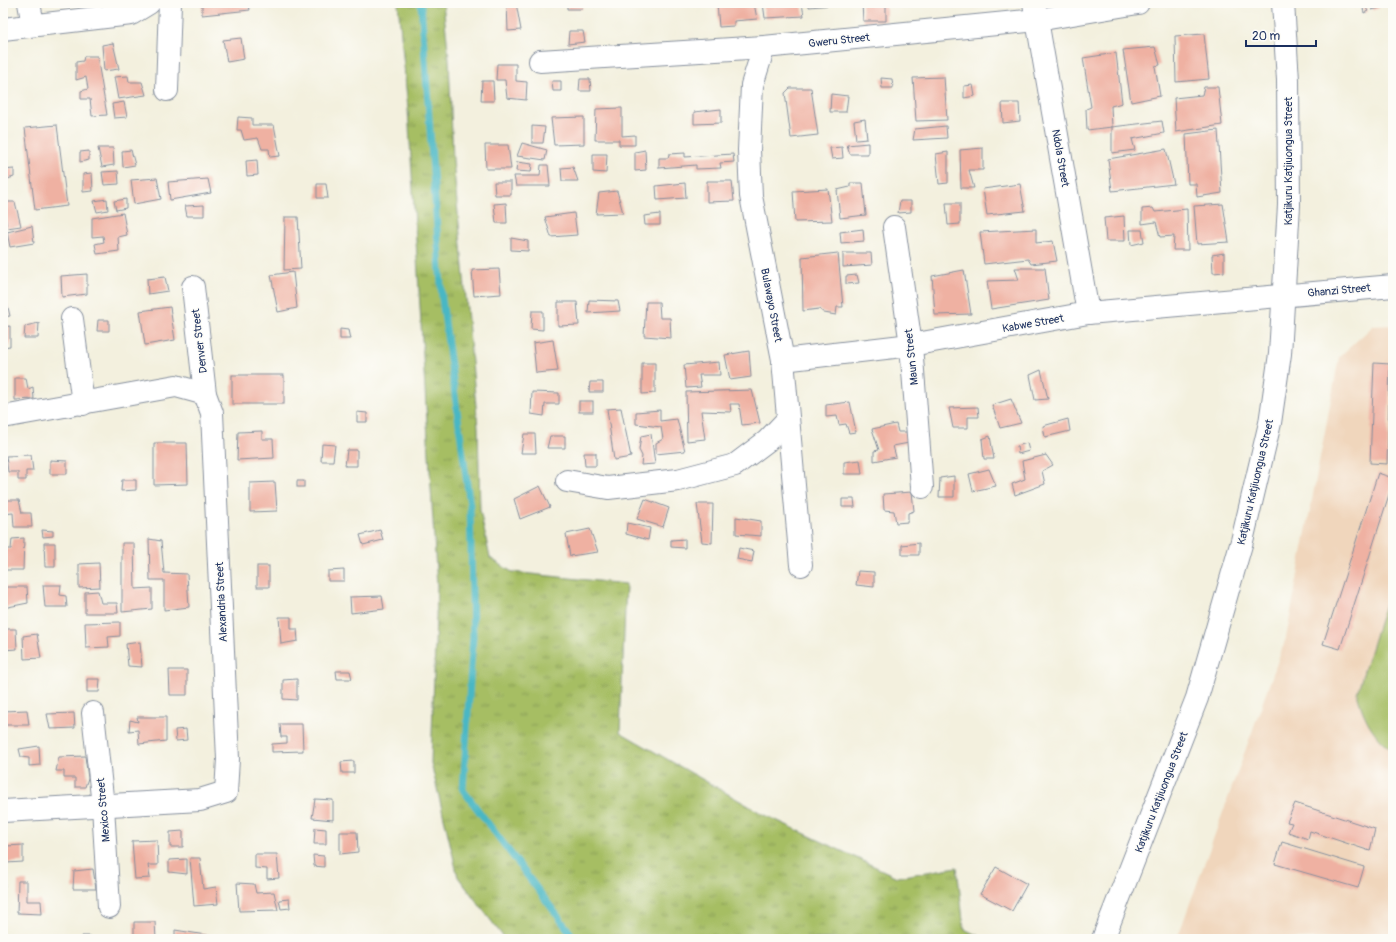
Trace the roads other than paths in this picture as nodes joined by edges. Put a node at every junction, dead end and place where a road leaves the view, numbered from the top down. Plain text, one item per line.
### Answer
1 (29, 3) edge
2 (149, 3) edge
3 (170, 3) edge
4 (1138, 3) edge
5 (1283, 3) edge
6 (1036, 12) edge
7 (33, 25) junction
8 (3, 30) edge
9 (764, 47) junction
10 (540, 61) dead end
11 (167, 90) dead end
12 (894, 227) dead end
13 (1393, 286) edge
14 (193, 287) dead end
15 (1284, 294) junction
16 (1088, 313) junction
17 (72, 319) dead end
18 (911, 344) junction
19 (783, 360) junction
20 (205, 394) junction
21 (83, 404) junction
22 (3, 417) edge
23 (788, 419) junction
24 (567, 481) dead end
25 (922, 487) dead end
26 (801, 565) dead end
27 (93, 714) dead end
28 (103, 806) junction
29 (3, 811) edge
30 (109, 907) dead end
31 (1103, 939) edge

1 - 7 street
2 - 7 street
3 - 11 street
4 - 6 street, Gweru Street
5 - 15 street, Katjikuru Katjiuongua Street
6 - 9 street, Gweru Street
6 - 16 street, Ndola Street
7 - 8 street
9 - 10 street, Gweru Street
9 - 19 street, Bulawayo Street
12 - 18 street, Maun Street
13 - 15 street, Ghanzi Street
14 - 20 street, Denver Street
15 - 16 street, Kabwe Street
15 - 31 street, Katjikuru Katjiuongua Street
16 - 18 street, Kabwe Street
17 - 21 street
18 - 19 street, Kabwe Street
18 - 25 street, Maun Street
19 - 23 street, Bulawayo Street
20 - 21 street
20 - 28 street, Alexandria Street
21 - 22 street
23 - 24 street
23 - 26 street, Bulawayo Street
27 - 28 street, Mexico Street
28 - 29 street, Alexandria Street
28 - 30 street, Mexico Street

